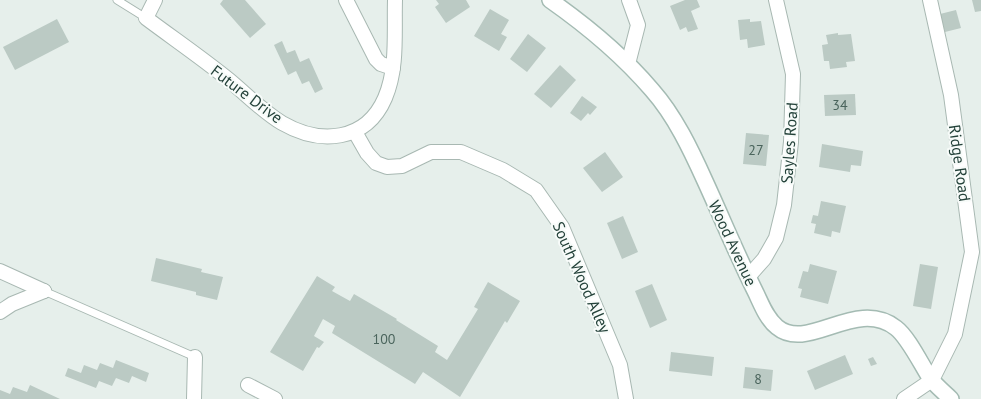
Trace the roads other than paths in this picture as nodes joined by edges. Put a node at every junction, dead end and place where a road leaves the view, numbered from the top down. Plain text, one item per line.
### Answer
1 (117, 0) edge
2 (155, 0) edge
3 (346, 0) edge
4 (395, 0) edge
5 (550, 0) edge
6 (629, 0) edge
7 (776, 0) edge
8 (930, 0) edge
9 (146, 18) junction
10 (628, 64) junction
11 (393, 68) junction
12 (355, 132) junction
13 (0, 271) edge
14 (748, 277) junction
15 (44, 291) junction
16 (0, 312) edge
17 (195, 357) joint
18 (932, 380) junction
19 (248, 385) dead end
20 (194, 399) edge
21 (275, 399) edge
22 (626, 399) edge
23 (904, 399) edge
24 (951, 399) edge

1 - 9 lane
2 - 9 street
3 - 11 street
4 - 11 street, Future Drive
5 - 10 street, Wood Avenue
6 - 10 street
7 - 14 street, Sayles Road
8 - 18 street, Ridge Road
9 - 12 street, Future Drive
10 - 14 street, Wood Avenue
11 - 12 street, Future Drive
12 - 22 street, South Wood Alley
13 - 15 street
14 - 18 street, Wood Avenue
15 - 16 street
15 - 17 lane
17 - 20 street
18 - 23 street
18 - 24 street, Wood Avenue
19 - 21 street

